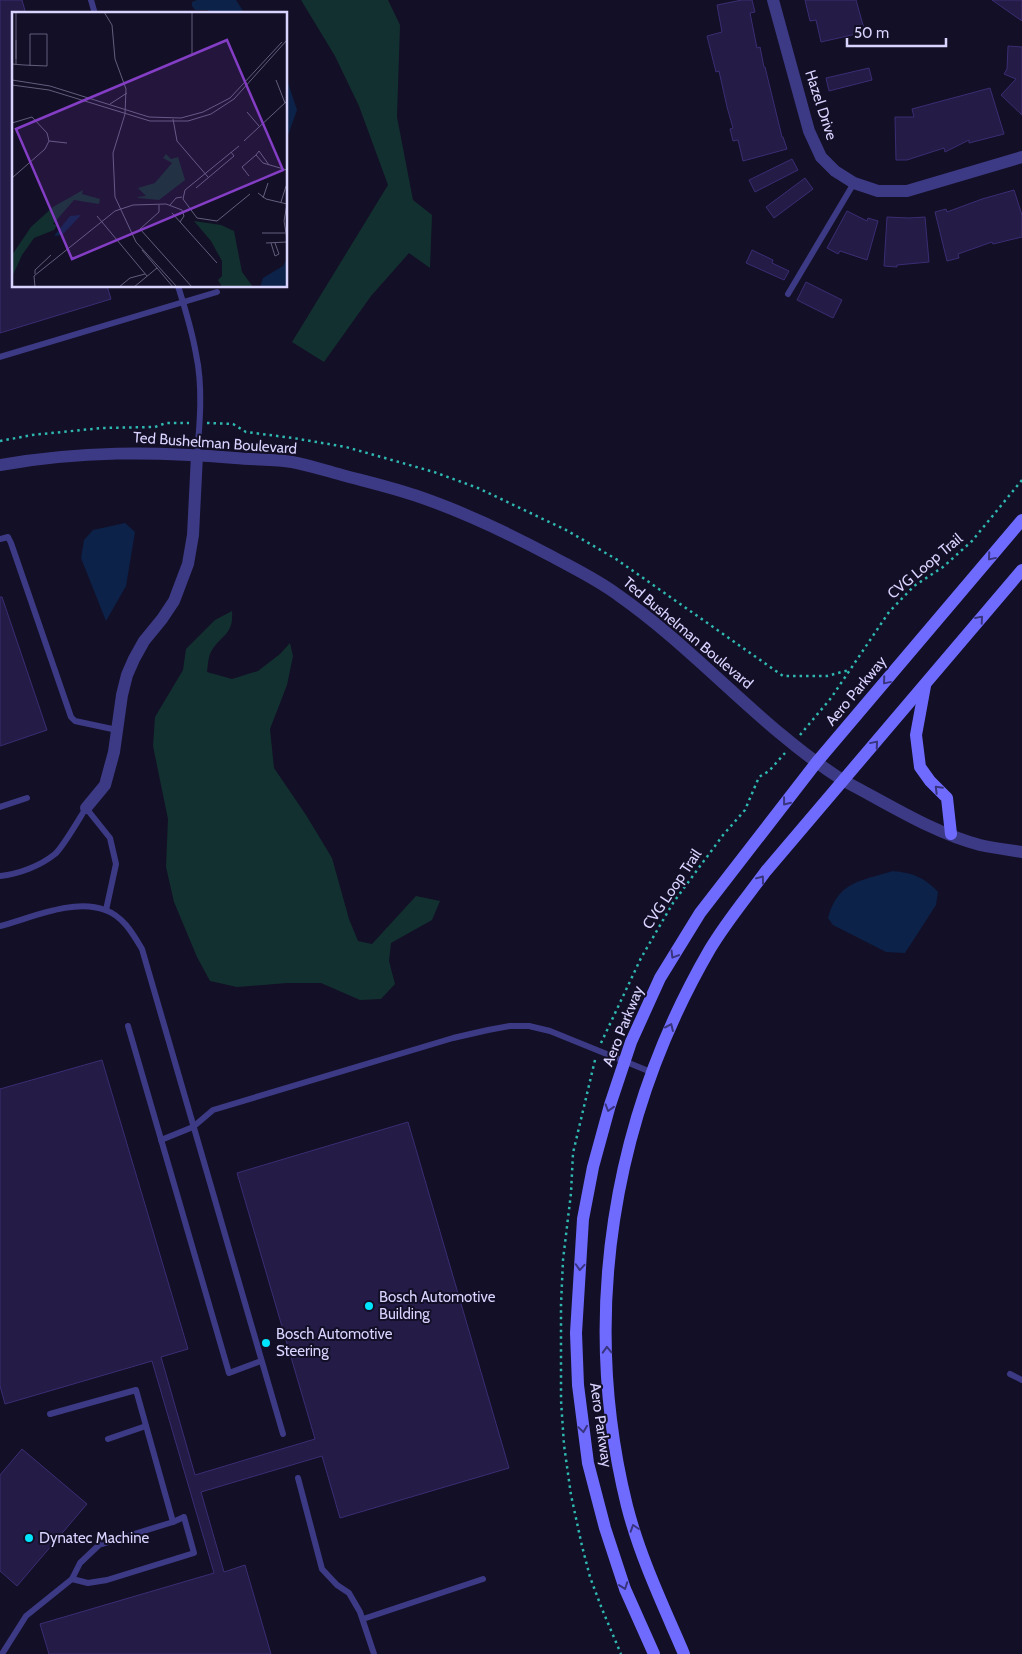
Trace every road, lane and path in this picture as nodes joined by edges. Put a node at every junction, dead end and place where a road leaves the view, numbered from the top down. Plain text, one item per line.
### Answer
1 (773, 0) edge
2 (1022, 157) edge
3 (854, 183) junction
4 (178, 288) edge
5 (217, 292) dead end
6 (788, 294) dead end
7 (182, 302) junction
8 (0, 357) edge
9 (166, 423) dead end
10 (0, 440) edge
11 (197, 455) junction
12 (0, 465) edge
13 (1022, 480) edge
14 (1022, 520) edge
15 (0, 539) edge
16 (1022, 570) edge
17 (925, 683) junction
18 (831, 698) dead end
19 (116, 730) junction
20 (816, 764) junction
21 (770, 771) dead end
22 (844, 781) junction
23 (27, 798) dead end
24 (0, 807) edge
25 (86, 808) junction
26 (951, 834) junction
27 (1022, 852) edge
28 (0, 876) edge
29 (106, 910) junction
30 (0, 926) edge
31 (128, 1026) dead end
32 (606, 1030) dead end
33 (624, 1061) junction
34 (651, 1072) junction
35 (193, 1127) junction
36 (161, 1140) junction
37 (262, 1361) junction
38 (1010, 1374) dead end
39 (1022, 1380) edge
40 (50, 1414) dead end
41 (146, 1426) junction
42 (283, 1434) dead end
43 (108, 1439) dead end
44 (298, 1478) dead end
45 (173, 1522) junction
46 (72, 1579) junction
47 (483, 1579) dead end
48 (363, 1619) junction
49 (2, 1654) edge
50 (374, 1654) edge
51 (654, 1654) edge
52 (684, 1654) edge

1 - 3 street, Hazel Drive
2 - 3 street, Hazel Drive
3 - 6 lane
4 - 7 lane
5 - 7 lane
7 - 8 lane
7 - 11 lane
9 - 10 path
11 - 12 street, Ted Bushelman Boulevard
11 - 19 street
11 - 20 street, Ted Bushelman Boulevard
13 - 18 path, CVG Loop Trail
14 -> 20 main road, Aero Parkway
15 - 19 lane
17 -> 16 main road, Aero Parkway
22 -> 17 main road, Aero Parkway
26 -> 17 main road
19 - 25 street
20 - 22 street, Ted Bushelman Boulevard
20 -> 33 main road, Aero Parkway
21 - 32 path, CVG Loop Trail
22 - 26 street, Ted Bushelman Boulevard
34 -> 22 main road, Aero Parkway
23 - 24 lane
25 - 28 lane
25 - 29 lane
26 - 27 street, Ted Bushelman Boulevard
29 - 30 lane
29 - 35 lane
31 - 36 lane
33 - 34 lane
33 - 35 lane
33 -> 51 main road, Aero Parkway
52 -> 34 main road, Aero Parkway
35 - 36 lane
35 - 37 lane
36 - 37 lane
37 - 42 lane
38 - 39 lane
40 - 41 lane
41 - 43 lane
41 - 45 lane
44 - 48 lane
45 - 46 lane
45 - 46 lane
46 - 49 lane
47 - 48 lane
48 - 50 lane

